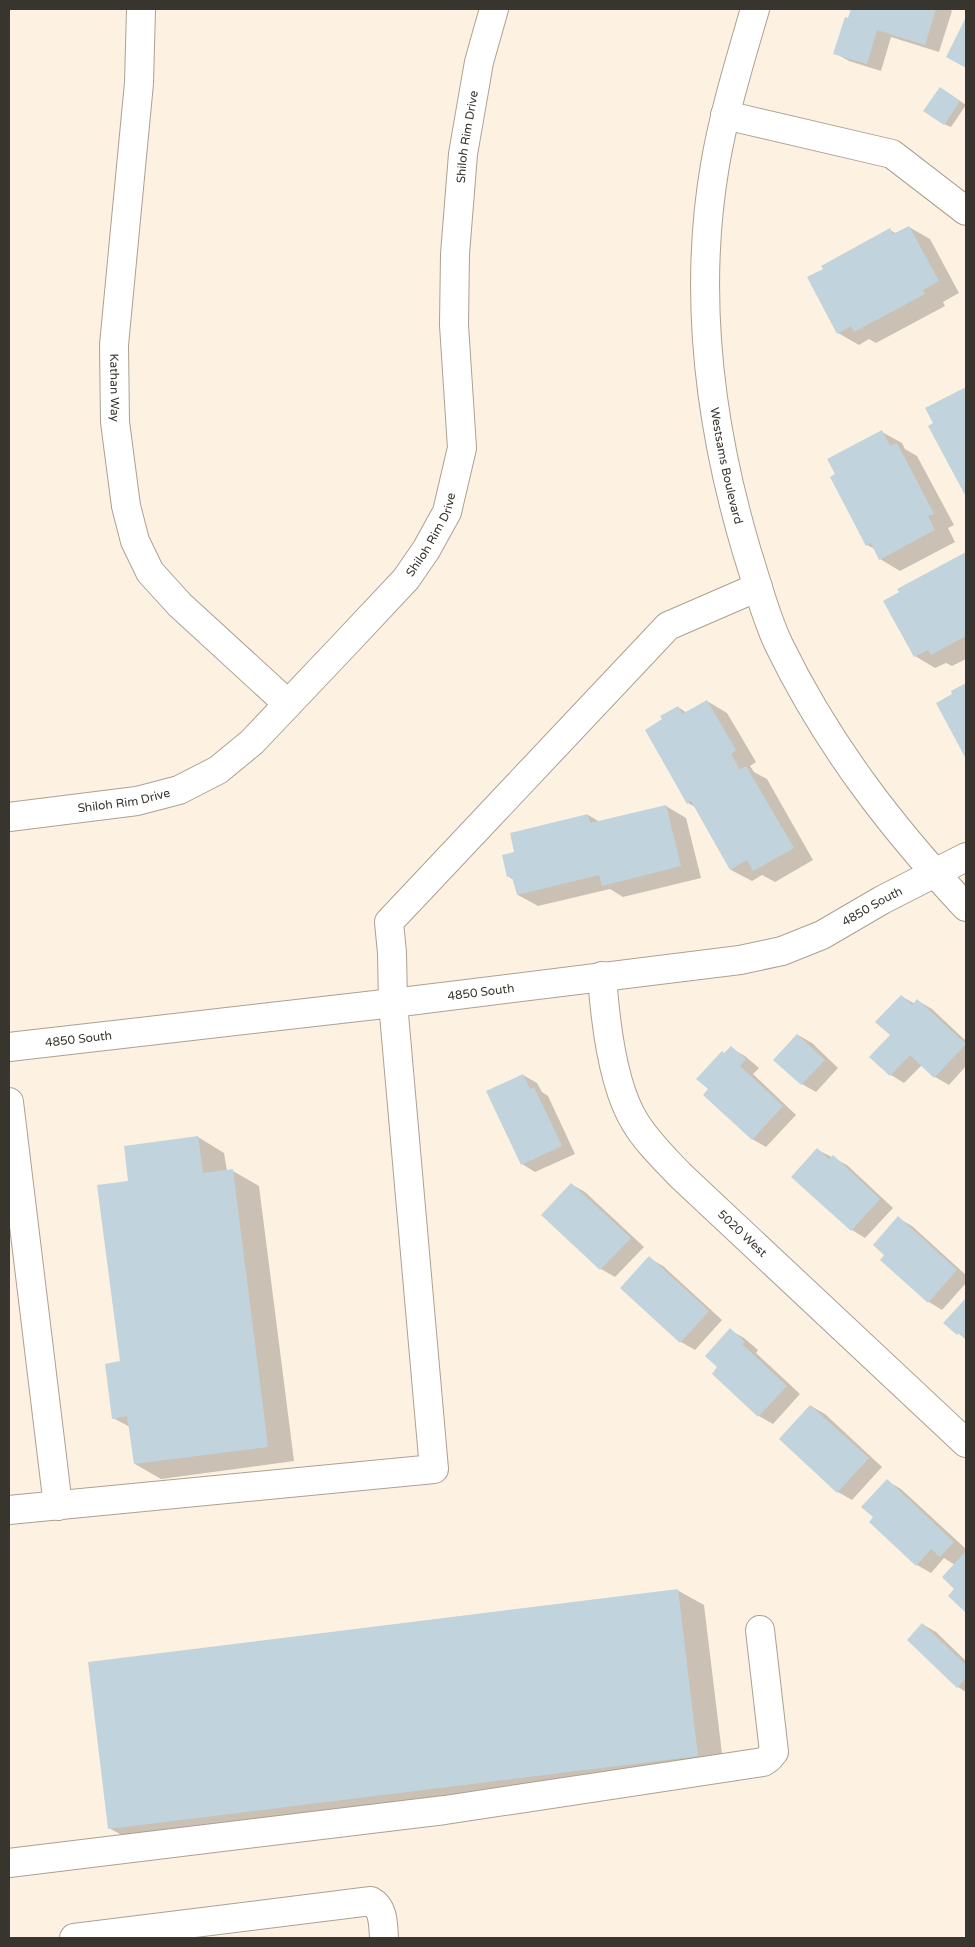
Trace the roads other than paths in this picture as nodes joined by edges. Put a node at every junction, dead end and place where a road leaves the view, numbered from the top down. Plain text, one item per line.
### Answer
1 (140, 9) edge
2 (494, 9) edge
3 (755, 9) edge
4 (725, 114) junction
5 (966, 211) edge
6 (758, 587) junction
7 (288, 704) junction
8 (9, 817) edge
9 (966, 857) edge
10 (934, 873) junction
11 (966, 907) edge
12 (602, 976) junction
13 (393, 1003) junction
14 (9, 1047) edge
15 (9, 1102) edge
16 (966, 1442) edge
17 (58, 1506) junction
18 (9, 1510) edge
19 (760, 1630) dead end
20 (9, 1863) edge
21 (74, 1938) edge
22 (384, 1938) edge

1 - 7 street, Kathan Way
2 - 7 street, Shiloh Rim Drive
3 - 4 street, Westsams Boulevard
4 - 5 street
4 - 6 street, Westsams Boulevard
6 - 10 street, Westsams Boulevard
6 - 13 street
7 - 8 street, Shiloh Rim Drive
9 - 10 street, 4850 South
10 - 11 street, Westsams Boulevard
10 - 12 street, 4850 South
12 - 13 street, 4850 South
12 - 16 street, 5020 West
13 - 14 street, 4850 South
13 - 17 street
15 - 17 street
17 - 18 street
19 - 20 street
21 - 22 street

